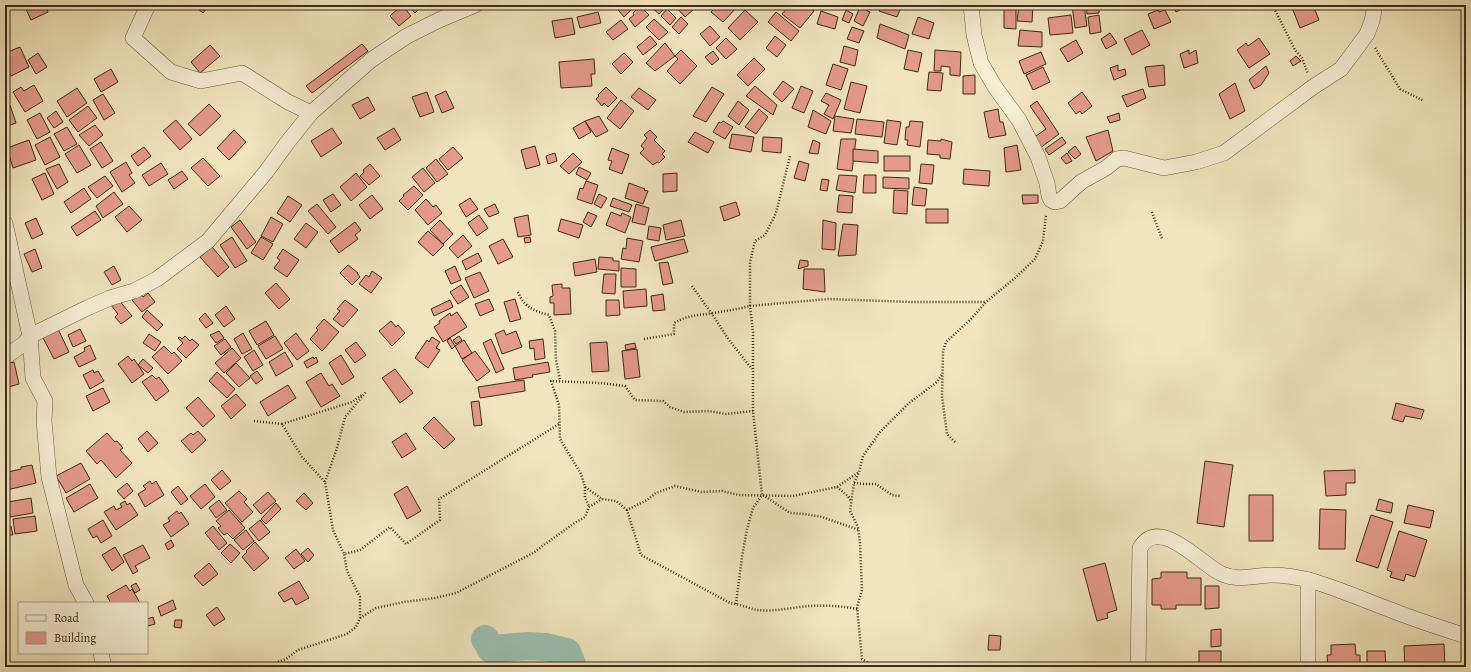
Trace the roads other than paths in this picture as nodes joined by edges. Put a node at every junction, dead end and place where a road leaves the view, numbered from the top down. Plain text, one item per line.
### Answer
1 (148, 5) edge
2 (475, 5) edge
3 (971, 5) edge
4 (1375, 5) edge
5 (311, 113) junction
6 (5, 222) edge
7 (30, 336) junction
8 (5, 357) edge
9 (1308, 580) junction
10 (85, 602) edge
11 (1466, 636) edge
12 (101, 654) edge
13 (104, 667) edge
14 (1138, 667) edge
15 (1308, 667) edge

1 - 5 street
2 - 5 street
3 - 4 street
5 - 7 street
6 - 7 street
7 - 8 street
7 - 10 street
9 - 11 street
9 - 14 street
9 - 15 street
12 - 13 street

